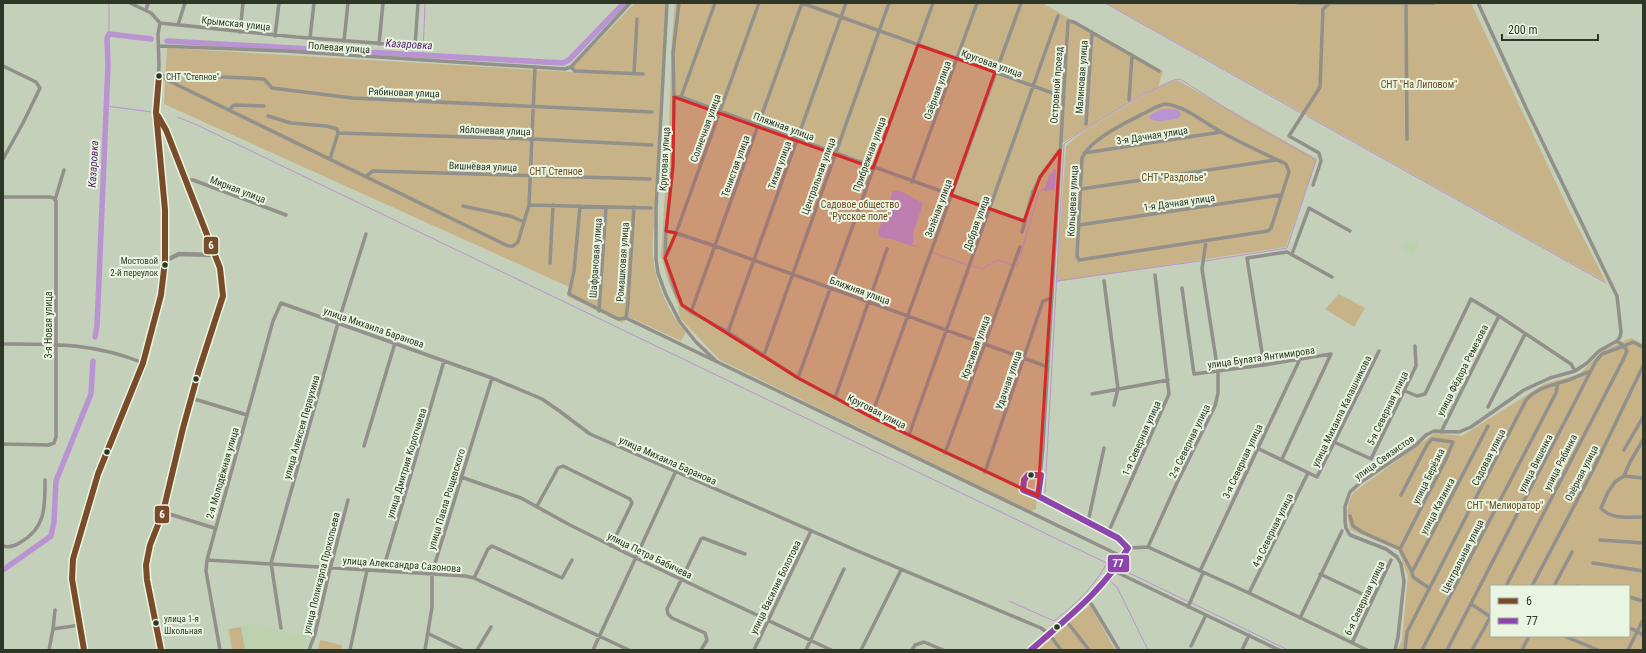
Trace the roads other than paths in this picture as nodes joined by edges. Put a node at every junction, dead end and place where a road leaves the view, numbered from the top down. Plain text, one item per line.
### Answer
1 (130, 3) edge
2 (148, 3) edge
3 (185, 3) edge
4 (243, 3) edge
5 (278, 3) edge
6 (314, 3) edge
7 (348, 3) edge
8 (383, 3) edge
9 (418, 3) edge
10 (630, 3) edge
11 (667, 3) edge
12 (679, 3) edge
13 (715, 3) edge
14 (759, 3) edge
15 (802, 3) edge
16 (846, 3) edge
17 (889, 3) edge
18 (933, 3) edge
19 (977, 3) edge
20 (1021, 3) edge
21 (1298, 3) edge
22 (1434, 3) edge
23 (1478, 3) edge
24 (1330, 4) edge
25 (1406, 4) edge
26 (146, 10) junction
27 (1058, 16) dead end
28 (840, 18) junction
29 (637, 19) dead end
30 (160, 22) junction
31 (178, 25) junction
32 (879, 31) junction
33 (240, 32) junction
34 (1092, 32) junction
35 (275, 36) junction
36 (310, 38) junction
37 (344, 41) junction
38 (379, 44) junction
39 (918, 45) junction
40 (159, 46) junction
41 (1132, 55) junction
42 (957, 59) junction
43 (3, 66) edge
44 (535, 67) junction
45 (571, 67) junction
46 (1159, 71) dead end
47 (995, 72) junction
48 (634, 74) junction
49 (643, 74) dead end
50 (159, 76) junction
51 (1034, 87) junction
52 (674, 96) junction
53 (681, 97) junction
54 (1064, 97) junction
55 (1129, 100) dead end
56 (264, 106) dead end
57 (534, 106) junction
58 (229, 110) junction
59 (156, 112) junction
60 (652, 112) dead end
61 (720, 112) junction
62 (268, 116) dead end
63 (759, 124) junction
64 (1086, 124) dead end
65 (1222, 132) junction
66 (338, 133) junction
67 (533, 139) junction
68 (797, 139) junction
69 (1407, 139) dead end
70 (652, 145) dead end
71 (1060, 150) junction
72 (835, 153) junction
73 (1084, 153) junction
74 (3, 159) edge
75 (330, 159) junction
76 (1277, 160) junction
77 (873, 168) junction
78 (64, 170) dead end
79 (366, 176) junction
80 (530, 176) junction
81 (184, 179) junction
82 (650, 179) dead end
83 (912, 182) junction
84 (1313, 185) dead end
85 (1081, 189) junction
86 (951, 195) junction
87 (1282, 195) junction
88 (3, 197) edge
89 (56, 200) junction
90 (529, 205) junction
91 (553, 205) junction
92 (463, 206) dead end
93 (580, 206) junction
94 (606, 207) junction
95 (634, 207) junction
96 (651, 208) dead end
97 (990, 209) junction
98 (286, 216) dead end
99 (1024, 221) junction
100 (524, 222) junction
101 (1079, 225) junction
102 (666, 231) junction
103 (1350, 231) dead end
104 (1022, 232) dead end
105 (676, 233) junction
106 (366, 234) dead end
107 (1206, 241) junction
108 (715, 246) junction
109 (1020, 247) dead end
110 (887, 249) dead end
111 (1292, 254) junction
112 (214, 255) junction
113 (665, 258) junction
114 (165, 261) junction
115 (753, 261) junction
116 (550, 263) dead end
117 (792, 275) junction
118 (1155, 275) dead end
119 (1332, 277) dead end
120 (1104, 281) dead end
121 (829, 288) junction
122 (1182, 288) dead end
123 (1052, 298) junction
124 (869, 302) junction
125 (281, 303) joint
126 (599, 311) junction
127 (691, 312) junction
128 (908, 316) junction
129 (1499, 316) junction
130 (626, 318) junction
131 (338, 323) junction
132 (946, 331) junction
133 (728, 332) junction
134 (1525, 334) junction
135 (1617, 341) junction
136 (395, 343) junction
137 (3, 344) edge
138 (56, 344) junction
139 (985, 344) junction
140 (1415, 346) dead end
141 (1624, 346) junction
142 (1643, 347) edge
143 (1379, 351) dead end
144 (764, 355) junction
145 (1024, 358) junction
146 (1300, 359) junction
147 (444, 361) junction
148 (716, 361) junction
149 (143, 363) junction
150 (1264, 365) junction
151 (1643, 366) edge
152 (1048, 367) junction
153 (1218, 372) junction
154 (1575, 372) junction
155 (1590, 372) junction
156 (492, 378) junction
157 (798, 378) junction
158 (1168, 380) junction
159 (1558, 383) junction
160 (1118, 389) junction
161 (1405, 391) junction
162 (1092, 394) dead end
163 (191, 398) junction
164 (835, 398) junction
165 (1114, 405) dead end
166 (1488, 407) dead end
167 (247, 415) junction
168 (1643, 417) edge
169 (871, 418) junction
170 (1488, 426) dead end
171 (1441, 432) junction
172 (909, 435) junction
173 (1643, 440) edge
174 (1334, 442) junction
175 (3, 444) edge
176 (364, 446) dead end
177 (1104, 448) dead end
178 (1257, 448) junction
179 (1624, 450) dead end
180 (945, 453) junction
181 (1282, 460) junction
182 (985, 472) junction
183 (675, 473) junction
184 (1308, 473) junction
185 (1624, 476) junction
186 (461, 477) junction
187 (1643, 478) edge
188 (45, 480) dead end
189 (1401, 495) dead end
190 (1038, 496) junction
191 (348, 500) dead end
192 (537, 506) junction
193 (163, 512) junction
194 (1350, 516) dead end
195 (1643, 517) edge
196 (1088, 522) junction
197 (214, 528) junction
198 (811, 531) junction
199 (1342, 531) dead end
200 (1108, 533) junction
201 (1600, 540) dead end
202 (1643, 544) edge
203 (3, 546) edge
204 (611, 546) junction
205 (1148, 547) junction
206 (1128, 548) junction
207 (1400, 550) junction
208 (1572, 552) dead end
209 (745, 554) dead end
210 (1123, 557) junction
211 (636, 558) junction
212 (207, 560) junction
213 (572, 560) dead end
214 (1391, 560) dead end
215 (271, 563) junction
216 (1593, 563) dead end
217 (330, 567) junction
218 (844, 568) dead end
219 (367, 570) junction
220 (383, 570) junction
221 (901, 570) junction
222 (1114, 571) junction
223 (1643, 571) edge
224 (1202, 572) junction
225 (1412, 572) junction
226 (432, 573) junction
227 (1320, 574) junction
228 (474, 578) junction
229 (682, 580) junction
230 (1507, 585) edge
231 (1533, 585) edge
232 (1555, 585) edge
233 (1429, 588) junction
234 (1250, 593) junction
235 (1630, 598) edge
236 (1373, 599) junction
237 (1087, 600) junction
238 (1643, 601) edge
239 (1471, 604) junction
240 (1188, 607) junction
241 (55, 610) dead end
242 (1206, 615) junction
243 (1490, 615) edge
244 (1300, 618) junction
245 (1490, 618) edge
246 (1066, 619) junction
247 (768, 620) junction
248 (1643, 620) edge
249 (80, 625) junction
250 (491, 627) dead end
251 (53, 628) junction
252 (281, 628) dead end
253 (1630, 628) edge
254 (1637, 631) junction
255 (429, 634) junction
256 (1049, 634) junction
257 (1643, 635) edge
258 (600, 636) junction
259 (1249, 636) junction
260 (1528, 637) edge
261 (1566, 637) edge
262 (810, 640) junction
263 (1352, 643) junction
264 (1191, 646) dead end
265 (49, 650) edge
266 (84, 650) edge
267 (161, 650) edge
268 (220, 650) edge
269 (309, 650) edge
270 (350, 650) edge
271 (425, 650) edge
272 (462, 650) edge
273 (478, 650) edge
274 (593, 650) edge
275 (628, 650) edge
276 (702, 650) edge
277 (754, 650) edge
278 (806, 650) edge
279 (831, 650) edge
280 (861, 650) edge
281 (912, 650) edge
282 (943, 650) edge
283 (1033, 650) edge
284 (1061, 650) edge
285 (1089, 650) edge
286 (1119, 650) edge
287 (1242, 650) edge
288 (1278, 650) edge
289 (1367, 650) edge
290 (1395, 650) edge
291 (1405, 650) edge
292 (1422, 650) edge
293 (1447, 650) edge
294 (1472, 650) edge
295 (1522, 650) edge
296 (1598, 650) edge
297 (1628, 650) edge

1 - 26 street
2 - 26 street
3 - 31 street
4 - 33 street
5 - 35 street
6 - 36 street
7 - 37 street
8 - 38 street
9 - 38 street, Крымская улица
10 - 45 street
11 - 148 street
12 - 52 street, Круговая улица
13 - 53 street
14 - 61 street, Солнечная улица
15 - 28 street, Круговая улица
15 - 63 street, Тенистая улица
16 - 28 street, Тихая улица
17 - 32 street, Центральная улица
18 - 39 street, Прибрежная улица
19 - 42 street, Озёрная улица
20 - 47 street, Зелёная улица
21 - 24 street
22 - 25 street
23 - 135 street
24 - 25 street
24 - 84 street
25 - 69 street
26 - 30 street
27 - 51 street, Добрая улица
28 - 32 street, Круговая улица
28 - 68 street, Тихая улица
29 - 48 street
30 - 31 street, Крымская улица
30 - 40 street
31 - 33 street, Крымская улица
32 - 39 street, Круговая улица
32 - 72 street, Центральная улица
33 - 35 street, Крымская улица
34 - 41 street
34 - 54 street, Островной проезд
34 - 64 street, Малиновая улица
35 - 36 street, Крымская улица
36 - 37 street, Крымская улица
37 - 38 street, Крымская улица
39 - 42 street, Круговая улица
39 - 77 street, Прибрежная улица
40 - 44 street, Полевая улица
40 - 50 street
41 - 46 street
41 - 55 street
42 - 47 street, Круговая улица
42 - 83 street, Озёрная улица
43 - 74 street
44 - 45 street, Полевая улица
44 - 57 street
45 - 48 street, Полевая улица
47 - 51 street, Круговая улица
47 - 86 street, Зелёная улица
48 - 49 street, Полевая улица
50 - 57 street, Рябиновая улица
50 - 58 street
50 - 59 street
51 - 54 street, Круговая улица
51 - 97 street, Добрая улица
52 - 53 street, Пляжная улица
52 - 102 street, Круговая улица
53 - 61 street, Пляжная улица
54 - 71 street, Островной проезд
56 - 58 street
57 - 60 street, Рябиновая улица
57 - 67 street
58 - 75 street
59 - 81 street
59 - 114 street
61 - 63 street, Пляжная улица
61 - 105 street, Солнечная улица
62 - 66 street, Яблоневая улица
63 - 68 street, Пляжная улица
63 - 108 street, Тенистая улица
65 - 73 street, 3-я Дачная улица
65 - 73 street, Кольцевая улица
65 - 76 street, Кольцевая улица
66 - 67 street, Яблоневая улица
66 - 75 street
67 - 70 street, Яблоневая улица
67 - 80 street
68 - 72 street, Пляжная улица
68 - 115 street, Тихая улица
71 - 99 street
71 - 123 street
72 - 77 street, Пляжная улица
72 - 117 street, Центральная улица
73 - 85 street, Кольцевая улица
75 - 79 street
76 - 85 street
76 - 87 street, Кольцевая улица
77 - 83 street, Пляжная улица
77 - 121 street, Прибрежная улица
78 - 89 street, 3-я Новая улица
79 - 80 street, Вишнёвая улица
79 - 100 street
80 - 82 street, Вишнёвая улица
80 - 90 street
81 - 98 street, Мирная улица
81 - 112 street
83 - 86 street, Пляжная улица
85 - 101 street, Кольцевая улица
86 - 97 street, Пляжная улица
86 - 128 street, Зелёная улица
87 - 101 street, 1-я Дачная улица
87 - 107 street, Кольцевая улица
88 - 89 street
89 - 138 street, 3-я Новая улица
90 - 91 street
90 - 100 street
91 - 93 street
91 - 116 street
92 - 100 street
93 - 94 street
93 - 126 street
94 - 95 street
94 - 126 street, Шафрановая улица
95 - 96 street
95 - 130 street, Ромашковая улица
97 - 99 street, Пляжная улица
97 - 132 street, Добрая улица
99 - 104 street
101 - 107 street, Кольцевая улица
102 - 105 street, Ближняя улица
102 - 113 street, Круговая улица
103 - 111 street
105 - 108 street, Ближняя улица
105 - 113 street, Солнечная улица
106 - 131 street, улица Алексея Первухина
107 - 153 street, 2-я Северная улица
108 - 115 street, Ближняя улица
108 - 127 street, Тенистая улица
109 - 139 street, Красивая улица
110 - 124 street
111 - 119 street
111 - 150 street
112 - 114 street
112 - 163 street
113 - 127 street, Круговая улица
114 - 149 street
115 - 117 street, Ближняя улица
115 - 133 street, Тихая улица
117 - 121 street, Ближняя улица
117 - 144 street, Центральная улица
118 - 158 street, 1-я Северная улица
120 - 160 street
121 - 124 street, Ближняя улица
121 - 157 street, Прибрежная улица
122 - 153 street, улица Булата Янтимирова
123 - 145 street, Удачная улица
123 - 152 street
124 - 128 street, Ближняя улица
124 - 164 street
125 - 131 street, улица Михаила Баранова
125 - 167 street, 2-я Молодёжная улица
126 - 130 street
127 - 133 street, Круговая улица
128 - 132 street, Ближняя улица
128 - 169 street, Зелёная улица
129 - 134 street
129 - 161 street
129 - 171 street, улица Фёдора Ремезова
130 - 148 street
131 - 136 street, улица Михаила Баранова
131 - 215 street, улица Алексея Первухина
132 - 139 street, Ближняя улица
132 - 172 street, Добрая улица
133 - 144 street, Круговая улица
134 - 154 street
134 - 166 street
135 - 141 street
135 - 154 street, улица Связистов
136 - 147 street, улица Михаила Баранова
136 - 176 street
137 - 138 street
138 - 149 street
138 - 175 street, 3-я Новая улица
139 - 145 street, Ближняя улица
139 - 180 street, Красивая улица
140 - 161 street, 5-я Северная улица
141 - 142 street
141 - 155 street, улица Вишенка
141 - 230 street, улица Рябинка
143 - 174 street, улица Михаила Калашникова
144 - 157 street, Круговая улица
145 - 152 street, Ближняя улица
145 - 182 street, Удачная улица
146 - 150 street, улица Булата Янтимирова
146 - 178 street, 3-я Северная улица
146 - 181 street, улица Булата Янтимирова
147 - 156 street, улица Михаила Баранова
147 - 220 street, улица Дмитрия Коротчаева
148 - 210 street
149 - 249 street
150 - 153 street, улица Булата Янтимирова
151 - 231 street, Озёрная улица
152 - 190 street
153 - 205 street, 2-я Северная улица
154 - 171 street, улица Связистов
155 - 159 street, Садовая улица
155 - 239 street, улица Вишенка
156 - 183 street, улица Михаила Баранова
156 - 186 street, улица Павла Рощевского
157 - 164 street, Круговая улица
158 - 160 street
158 - 200 street, 1-я Северная улица
159 - 233 street, Садовая улица
159 - 292 street, Центральная улица
160 - 162 street
160 - 165 street
161 - 174 street, 5-я Северная улица
163 - 167 street
163 - 193 street
164 - 169 street, Круговая улица
167 - 197 street, 2-я Молодёжная улица
168 - 179 street
169 - 172 street, Круговая улица
170 - 225 street, улица Калинка
171 - 290 street, улица Связистов
172 - 180 street, Круговая улица
173 - 185 street
174 - 184 street, улица Михаила Калашникова
177 - 196 street
178 - 181 street
178 - 224 street, 3-я Северная улица
180 - 182 street, Круговая улица
181 - 184 street
182 - 190 street, Круговая улица
183 - 198 street, улица Михаила Баранова
183 - 211 street
184 - 234 street, 4-я Северная улица
185 - 187 street
185 - 195 street
186 - 192 street, улица Петра Бабичева
186 - 226 street, улица Павла Рощевского
188 - 203 street
189 - 207 street, улица Берёзка
190 - 196 street, Круговая улица
191 - 217 street, улица Поликарпа Прокопьева
192 - 204 street, улица Петра Бабичева
192 - 204 street
193 - 197 street
193 - 267 street
194 - 207 street
196 - 200 street, Круговая улица
197 - 212 street, 2-я Молодёжная улица
198 - 221 street, улица Михаила Баранова
198 - 247 street, улица Василия Болотова
199 - 227 street
200 - 206 street, Круговая улица
201 - 202 street
204 - 211 street, улица Петра Бабичева
205 - 206 street
205 - 224 street
206 - 210 street
207 - 225 street
208 - 232 street
209 - 229 street
210 - 222 street
211 - 229 street, улица Петра Бабичева
211 - 258 street
212 - 215 street, улица Александра Сазонова
212 - 268 street, 2-я Молодёжная улица
213 - 228 street
214 - 236 street, 6-я Северная улица
215 - 217 street, улица Александра Сазонова
215 - 252 street, улица Алексея Первухина
216 - 223 street
217 - 219 street, улица Александра Сазонова
217 - 269 street, улица Поликарпа Прокопьева
218 - 262 street
219 - 220 street, улица Александра Сазонова
219 - 270 street
220 - 226 street, улица Александра Сазонова
221 - 256 street, улица Михаила Баранова
221 - 280 street
222 - 237 street
222 - 240 street
224 - 234 street
224 - 240 street, 3-я Северная улица
225 - 233 street
226 - 228 street, улица Александра Сазонова
226 - 255 street, улица Павла Рощевского
227 - 236 street
227 - 244 street
228 - 258 street, улица Александра Сазонова
229 - 247 street, улица Петра Бабичева
229 - 276 street
233 - 291 street, Садовая улица
234 - 244 street
235 - 238 street
236 - 263 street, 6-я Северная улица
237 - 246 street
237 - 286 street
239 - 243 street
239 - 293 street, улица Вишенка
240 - 242 street
241 - 251 street
242 - 259 street
242 - 264 street
244 - 263 street
245 - 294 street
246 - 256 street
246 - 285 street
247 - 262 street, улица Петра Бабичева
247 - 277 street, улица Василия Болотова
248 - 254 street
249 - 251 street
249 - 266 street
250 - 273 street
251 - 265 street
253 - 254 street
254 - 257 street
254 - 297 street
255 - 271 street, улица Павла Рощевского
255 - 272 street
256 - 283 street
256 - 284 street
258 - 274 street
258 - 275 street, улица Александра Сазонова
259 - 287 street
259 - 288 street
260 - 295 street
261 - 296 street
262 - 278 street
262 - 279 street, улица Петра Бабичева
263 - 289 street
281 - 282 street

